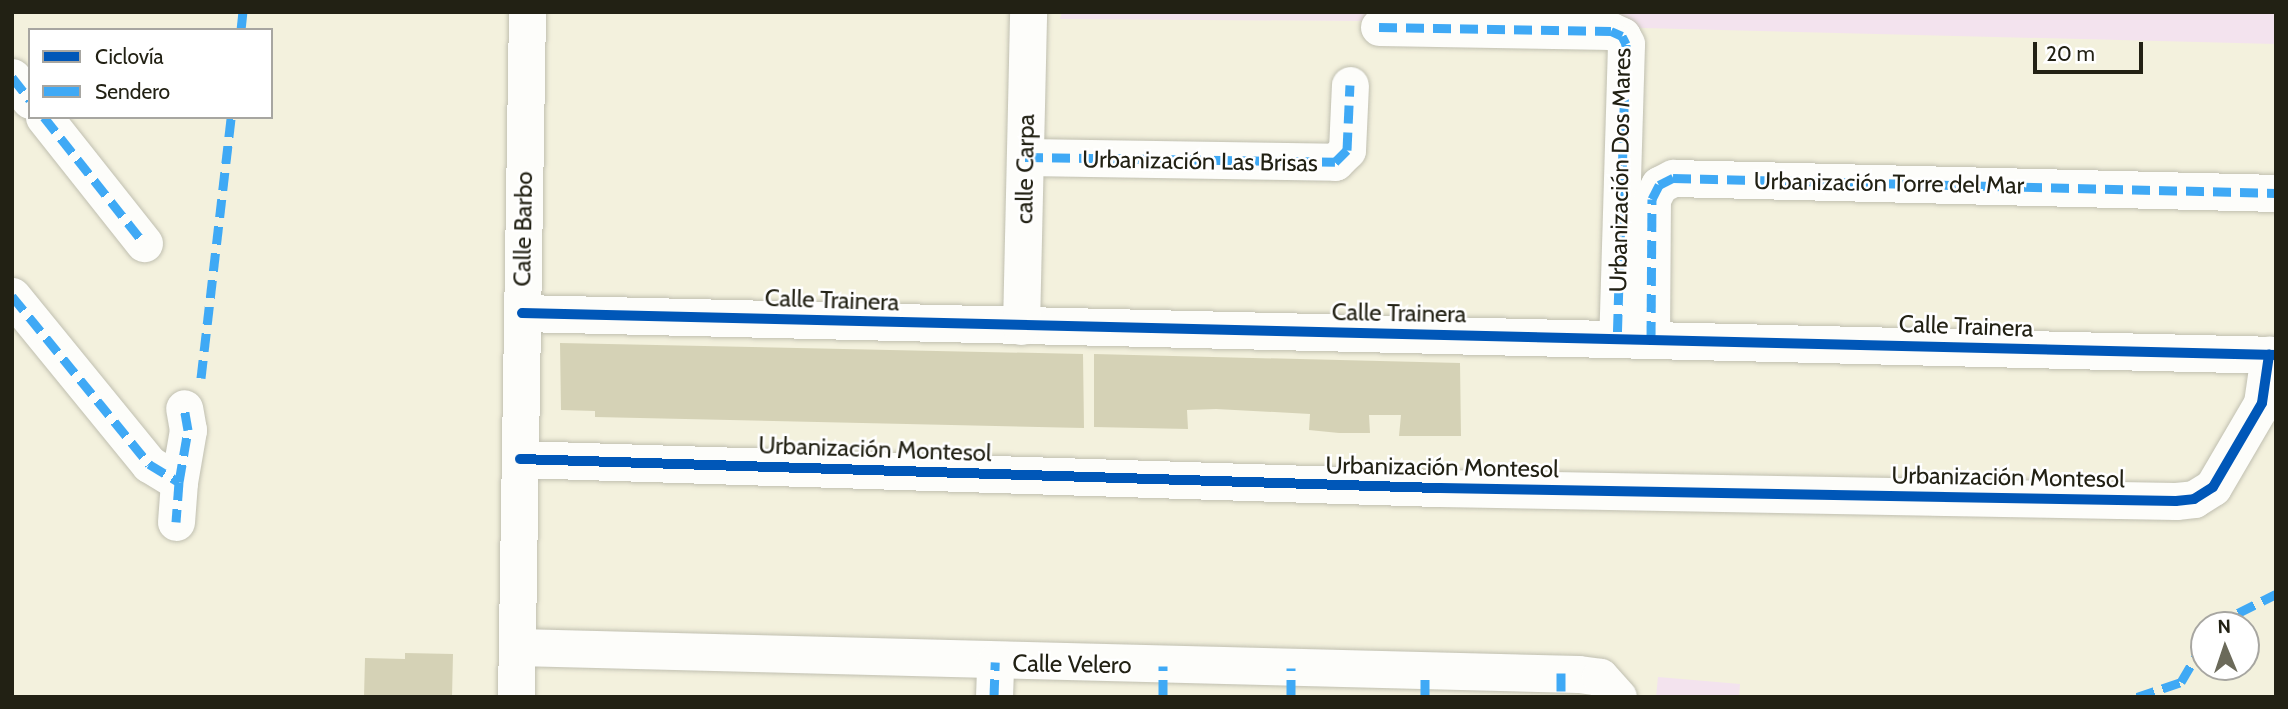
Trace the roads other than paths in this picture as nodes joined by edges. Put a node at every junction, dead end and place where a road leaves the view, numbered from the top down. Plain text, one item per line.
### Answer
1 (527, 12) edge
2 (1028, 12) edge
3 (1379, 27) dead end
4 (12, 78) edge
5 (1350, 85) dead end
6 (28, 98) edge
7 (46, 119) edge
8 (1025, 157) junction
9 (2276, 193) edge
10 (144, 243) dead end
11 (12, 296) edge
12 (522, 313) junction
13 (1021, 326) junction
14 (1634, 339) junction
15 (2272, 355) edge
16 (184, 408) dead end
17 (520, 459) junction
18 (179, 482) junction
19 (176, 522) dead end
20 (517, 647) junction
21 (995, 680) edge
22 (1163, 681) edge
23 (1291, 682) edge
24 (1425, 684) edge
25 (1561, 685) edge
26 (516, 697) edge
27 (1618, 697) edge

1 - 12 street, Calle Barbo
2 - 8 street, calle Carpa
3 - 14 street, Urbanización Dos Mares
4 - 6 street
5 - 8 street, Urbanización Las Brisas
7 - 10 street
8 - 13 street, calle Carpa
9 - 14 street, Urbanización Torre del Mar
11 - 18 street
12 - 13 street, Calle Trainera
12 - 17 street, Calle Barbo
13 - 14 street, Calle Trainera
14 - 15 street, Calle Trainera
15 - 17 street, Urbanización Montesol
16 - 18 street
17 - 20 street, Calle Barbo
18 - 19 street
20 - 21 street, Calle Velero
20 - 26 street, Calle Barbo
21 - 22 street, Calle Velero
22 - 23 street, Calle Velero
23 - 24 street, Calle Velero
24 - 25 street, Calle Velero
25 - 27 street, Calle Velero

